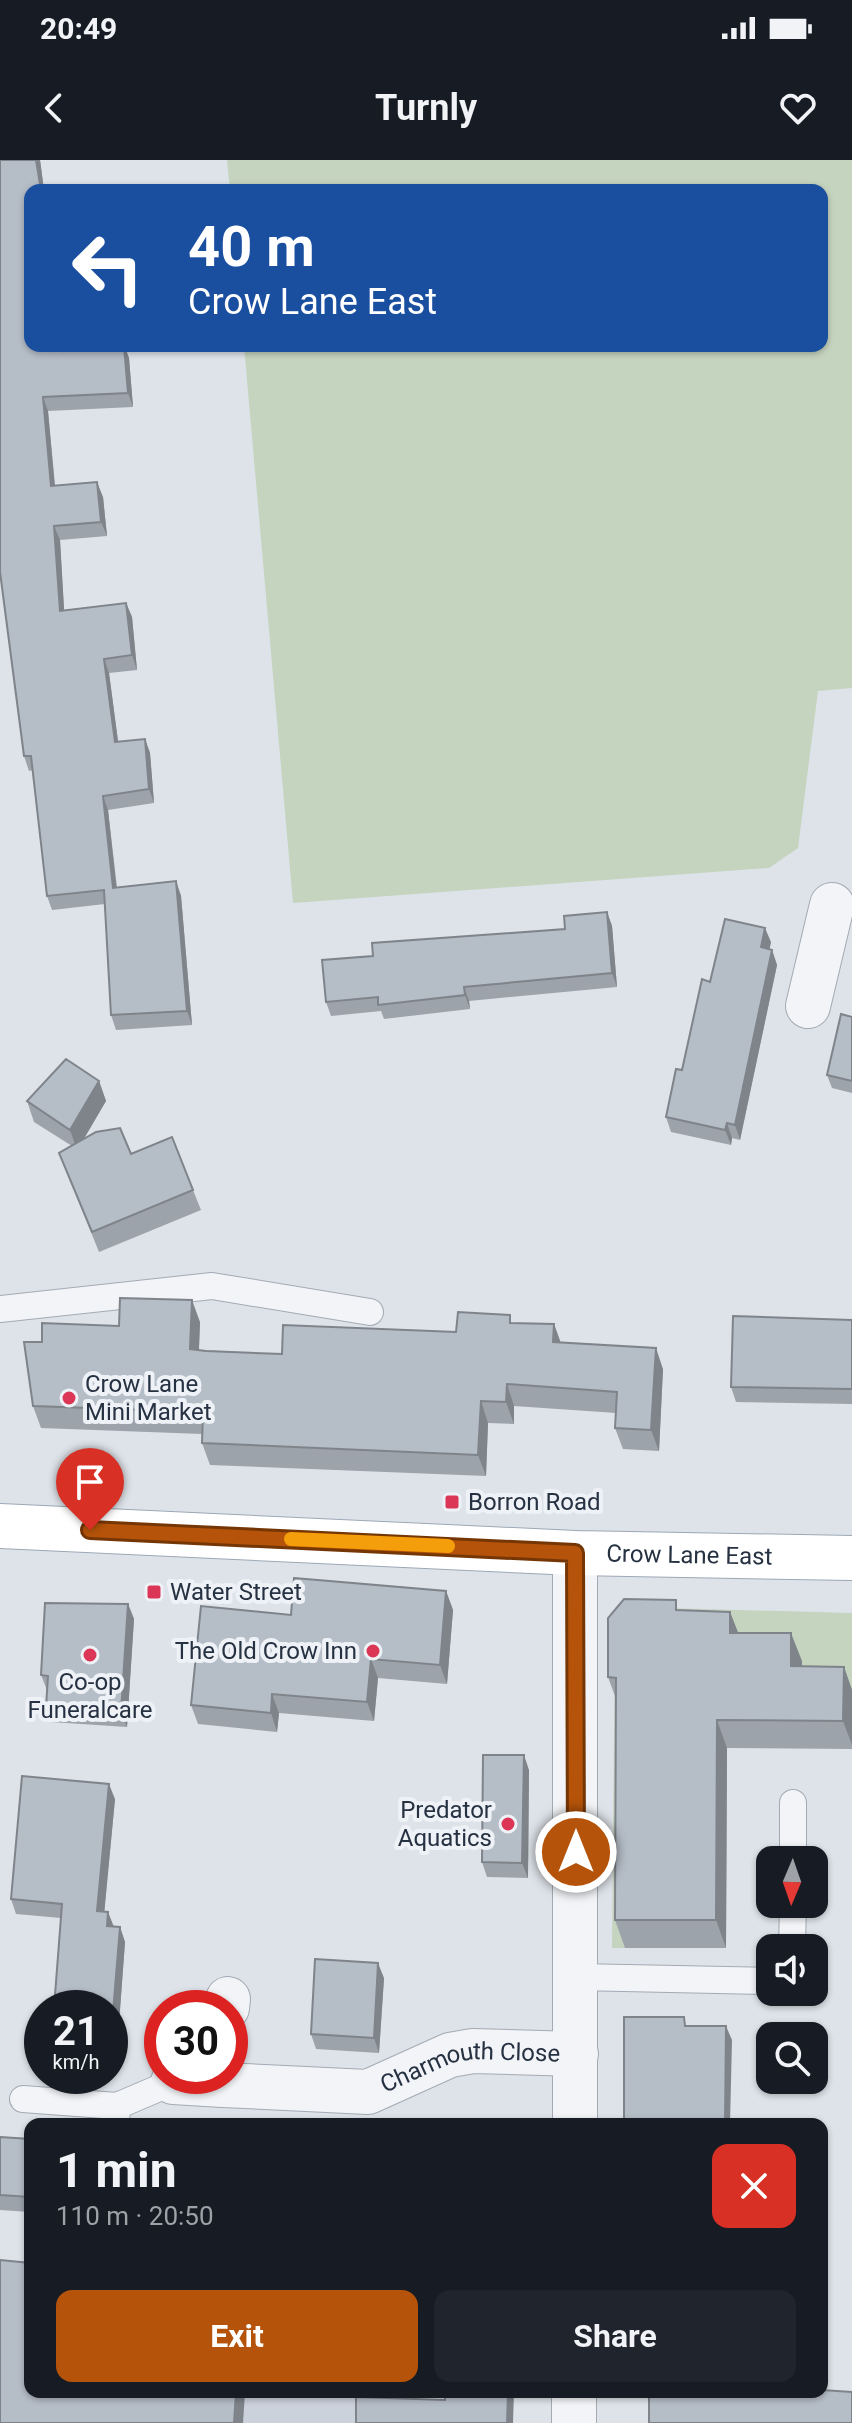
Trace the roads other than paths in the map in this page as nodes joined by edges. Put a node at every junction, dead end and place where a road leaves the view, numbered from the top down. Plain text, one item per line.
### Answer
1 (832, 905) dead end
2 (837, 955) edge
3 (808, 1006) dead end
4 (0, 1309) edge
5 (370, 1312) dead end
6 (0, 1526) edge
7 (575, 1553) junction
8 (852, 1558) edge
9 (793, 1803) dead end
10 (793, 1846) edge
11 (576, 1977) junction
12 (756, 1981) edge
13 (576, 2054) junction
14 (248, 2082) edge
15 (152, 2094) edge
16 (23, 2099) dead end
17 (116, 2115) edge
18 (575, 2118) edge
19 (574, 2398) edge
20 (574, 2423) edge

1 - 2 street
2 - 3 street
4 - 5 lane
6 - 7 main road, Crow Lane East
7 - 8 main road, Crow Lane East
7 - 11 street
9 - 10 lane
11 - 12 lane
11 - 13 street
13 - 14 street, Charmouth Close
13 - 18 street
15 - 17 lane
16 - 17 lane
19 - 20 street

